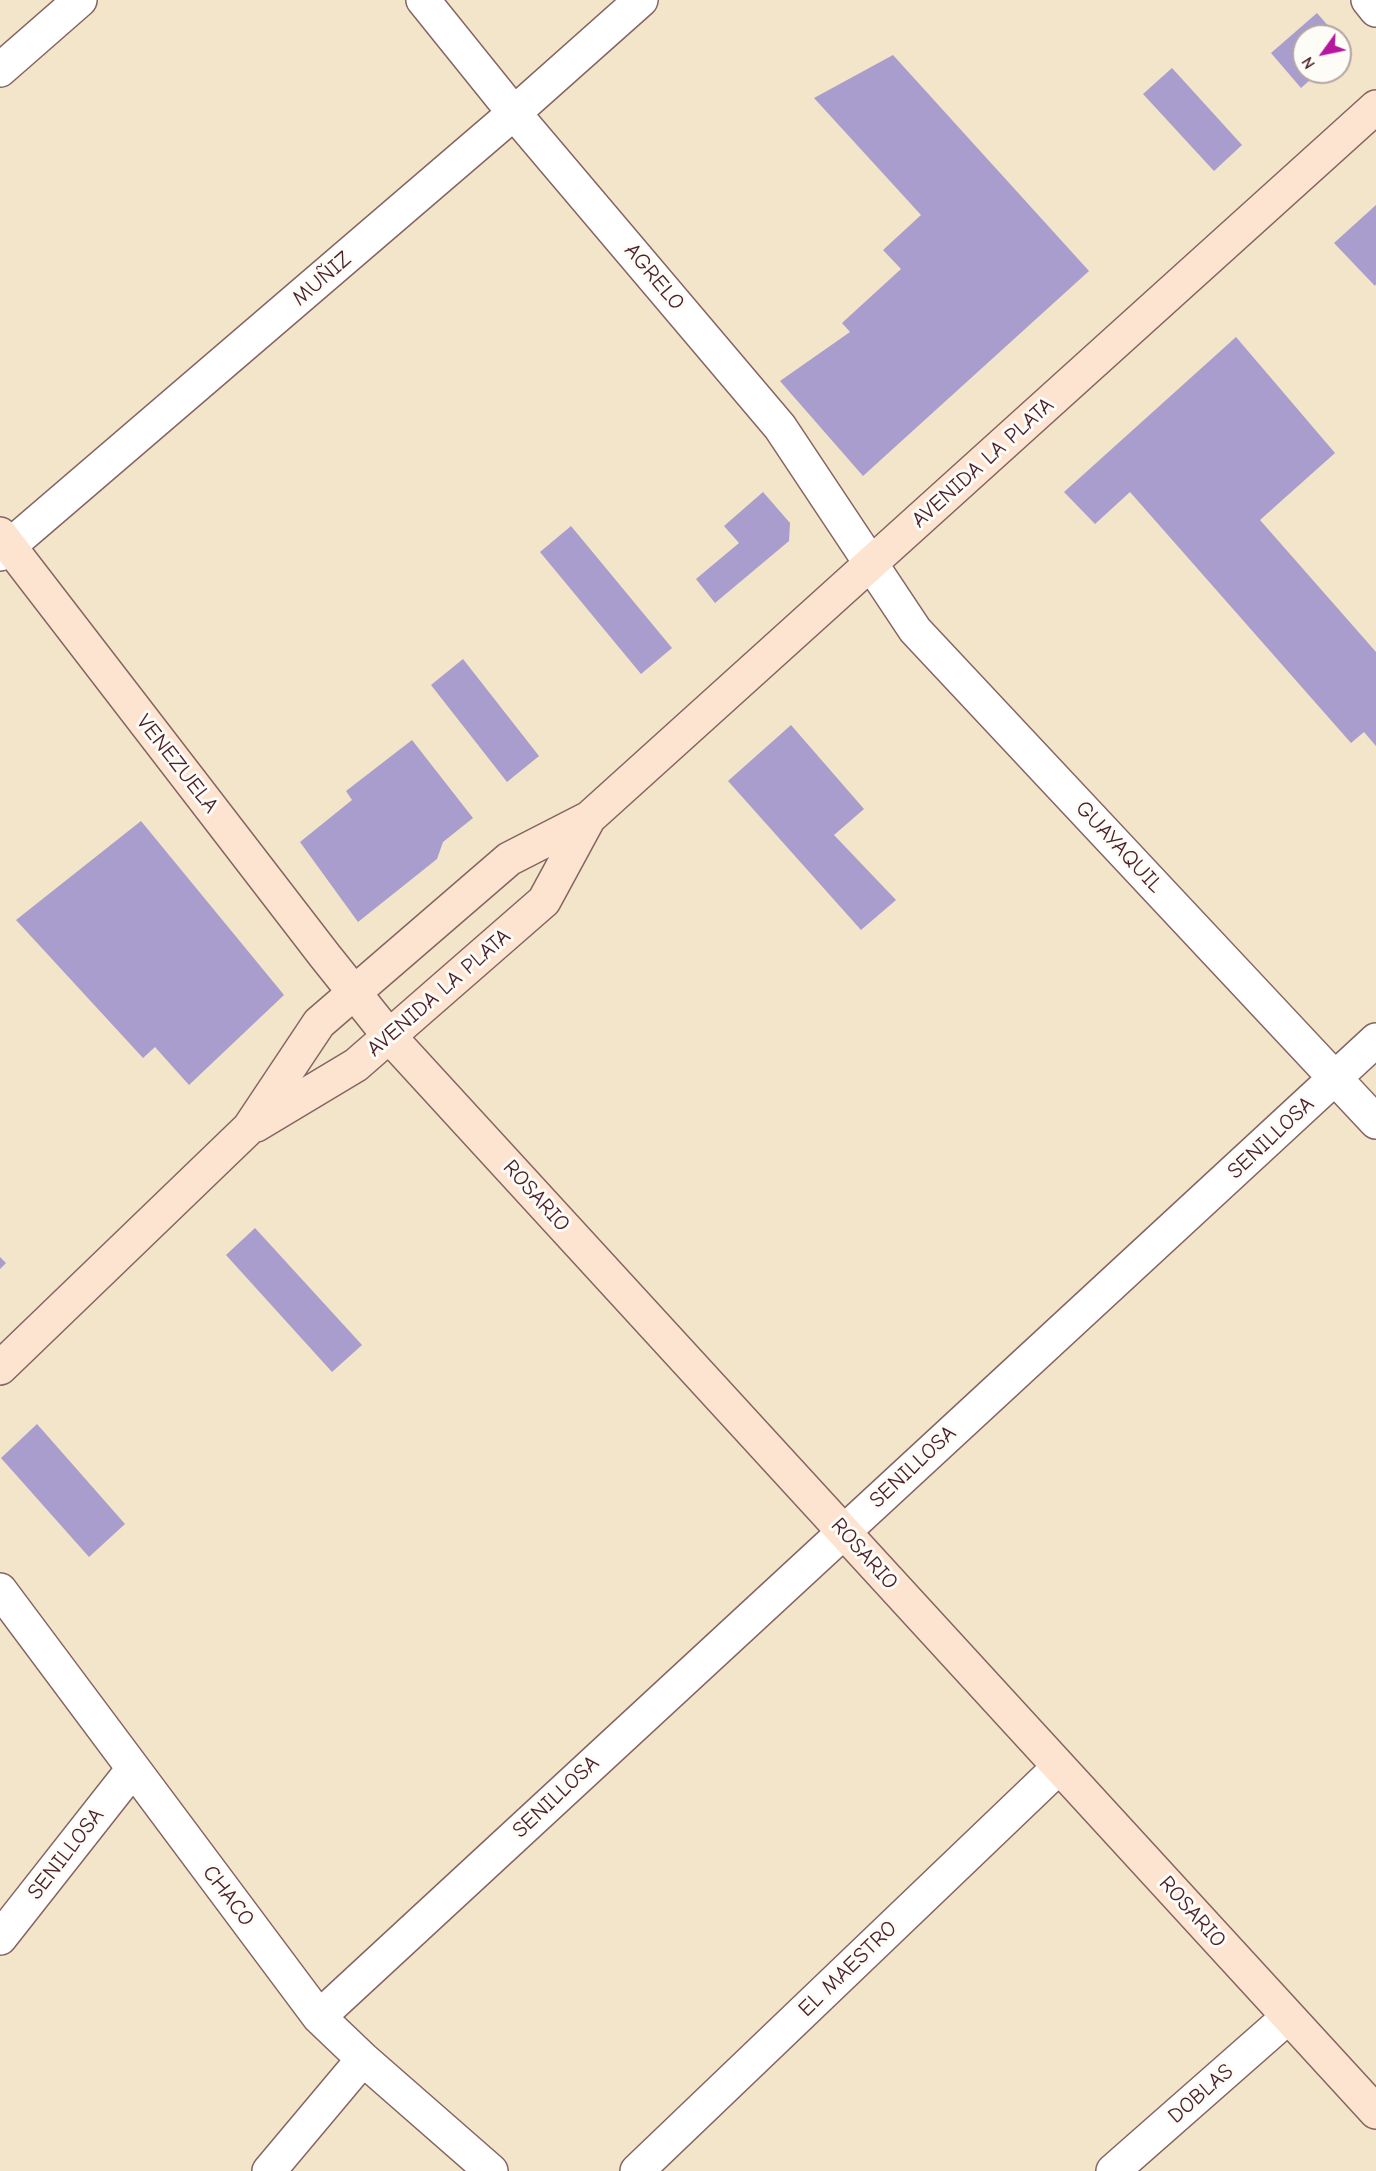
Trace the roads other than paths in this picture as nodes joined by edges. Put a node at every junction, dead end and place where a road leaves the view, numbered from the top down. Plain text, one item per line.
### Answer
1 (80, 0) edge
2 (423, 0) edge
3 (641, 0) edge
4 (1368, 0) edge
5 (1376, 10) edge
6 (0, 70) edge
7 (1376, 107) edge
8 (514, 113) junction
9 (3, 545) edge
10 (871, 565) junction
11 (589, 818) junction
12 (354, 994) junction
13 (389, 1036) junction
14 (1376, 1040) edge
15 (1335, 1079) junction
16 (1376, 1122) edge
17 (249, 1128) junction
18 (0, 1368) edge
19 (843, 1531) junction
20 (0, 1590) edge
21 (1059, 1767) junction
22 (133, 1769) junction
23 (0, 1938) edge
24 (319, 2017) junction
25 (1288, 2017) junction
26 (363, 2059) junction
27 (1371, 2096) edge
28 (269, 2171) edge
29 (491, 2171) edge
30 (637, 2171) edge
31 (1113, 2171) edge

1 - 6 street
2 - 8 street, AGRELO
3 - 8 street, MUÑIZ
4 - 5 street
7 - 10 main road, AVENIDA LA PLATA
8 - 9 street, MUÑIZ
8 - 10 street, AGRELO
9 - 12 main road, VENEZUELA
10 - 11 main road, AVENIDA LA PLATA
10 - 15 street, GUAYAQUIL
11 - 12 main road, AVENIDA LA PLATA
11 - 13 main road, AVENIDA LA PLATA
12 - 13 main road, ROSARIO
12 - 17 main road, AVENIDA LA PLATA
13 - 17 main road, AVENIDA LA PLATA
13 - 19 main road, ROSARIO
14 - 15 street, SENILLOSA
15 - 16 street, GUAYAQUIL
15 - 19 street, SENILLOSA
17 - 18 main road, AVENIDA LA PLATA
19 - 21 main road, ROSARIO
19 - 24 street, SENILLOSA
20 - 22 street, CHACO
21 - 25 main road, ROSARIO
21 - 30 street, EL MAESTRO
22 - 23 street, SENILLOSA
22 - 24 street, CHACO
24 - 26 street, CHACO
25 - 27 main road, ROSARIO
25 - 31 street, DOBLAS
26 - 28 street
26 - 29 street, CHACO

